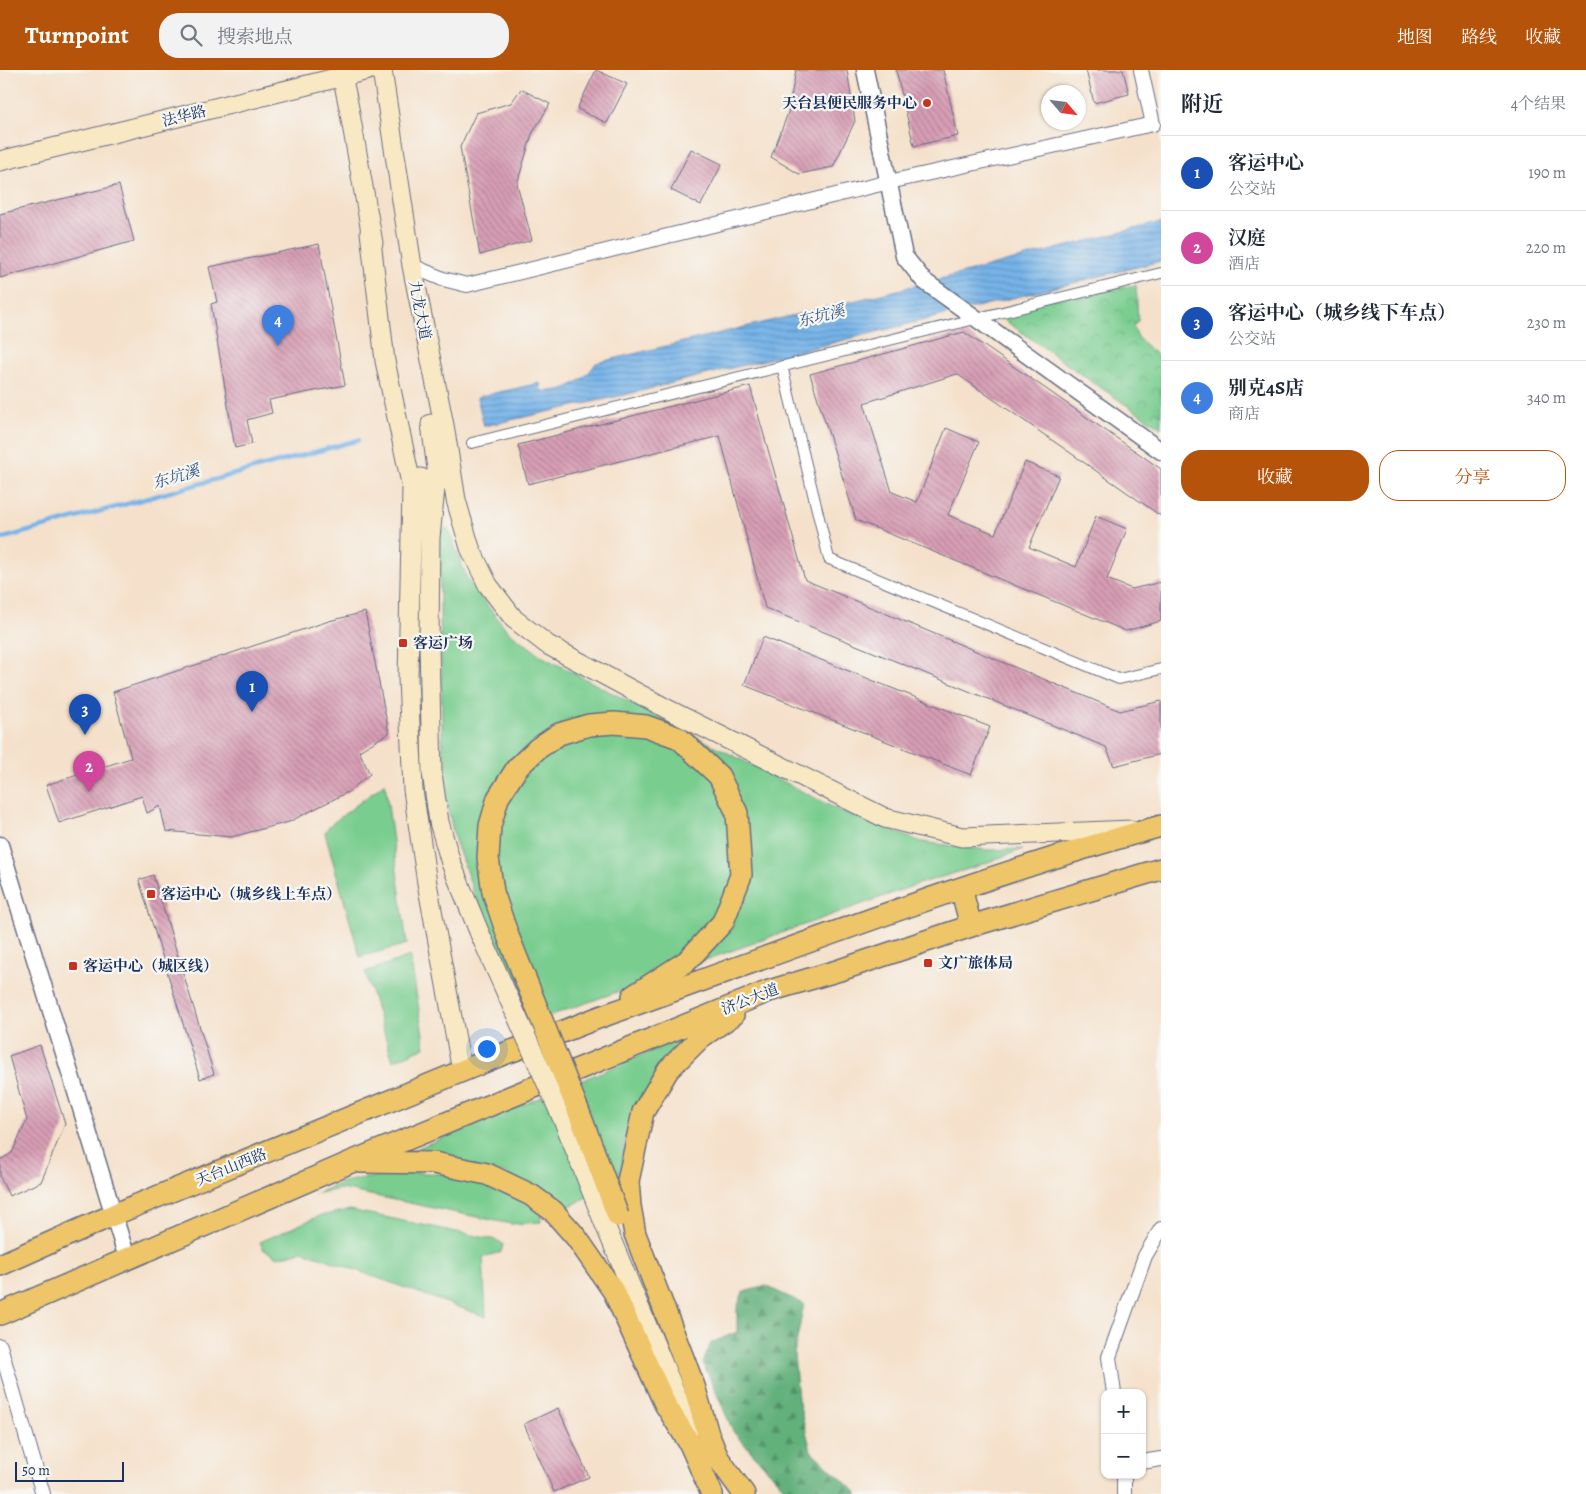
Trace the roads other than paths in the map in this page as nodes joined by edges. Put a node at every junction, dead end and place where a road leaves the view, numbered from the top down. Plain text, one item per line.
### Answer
1 (368, 70) edge
2 (382, 70) edge
3 (865, 70) edge
4 (1141, 70) edge
5 (341, 74) edge
6 (0, 161) edge
7 (889, 182) junction
8 (370, 232) junction
9 (412, 266) junction
10 (1161, 272) edge
11 (976, 319) junction
12 (782, 366) junction
13 (472, 443) dead end
14 (1161, 451) edge
15 (430, 538) junction
16 (1161, 669) edge
17 (1156, 827) edge
18 (0, 845) edge
19 (1161, 869) edge
20 (961, 888) junction
21 (971, 926) junction
22 (769, 991) junction
23 (600, 1017) junction
24 (462, 1071) junction
25 (351, 1162) junction
26 (617, 1214) junction
27 (113, 1215) junction
28 (1161, 1229) edge
29 (127, 1258) junction
30 (0, 1265) edge
31 (0, 1314) edge
32 (0, 1346) edge
33 (1113, 1389) edge
34 (699, 1439) junction
35 (1161, 1459) edge
36 (1146, 1461) edge
37 (1124, 1479) edge
38 (43, 1494) edge
39 (712, 1494) edge
40 (744, 1494) edge
41 (1124, 1494) edge

1 - 5 main road, 法华路
2 - 9 main road, 九龙大道
3 - 7 street
4 - 7 street
5 - 6 main road, 法华路
5 - 8 main road
7 - 9 street
7 - 11 street
8 - 15 main road
8 - 24 main road
9 - 15 main road
9 - 17 main road, 九龙大道
10 - 11 street
11 - 12 street
11 - 14 street
12 - 13 street
12 - 16 street
15 - 26 main road, bridge
17 - 20 main road
18 - 27 street
19 - 21 main road, 济公大道
20 - 21 main road
20 - 23 main road
21 - 22 main road, 济公大道
22 - 25 main road, 济公大道
22 - 26 main road
23 - 24 main road
23 - 26 main road, bridge
24 - 27 main road, 天台山西路
25 - 29 main road
25 - 34 main road
26 - 34 main road
26 - 34 main road
26 - 34 main road
27 - 29 street
27 - 30 main road, 天台山西路
28 - 33 street
29 - 31 main road
32 - 38 street
34 - 39 main road
34 - 40 main road
35 - 36 street
37 - 41 street

